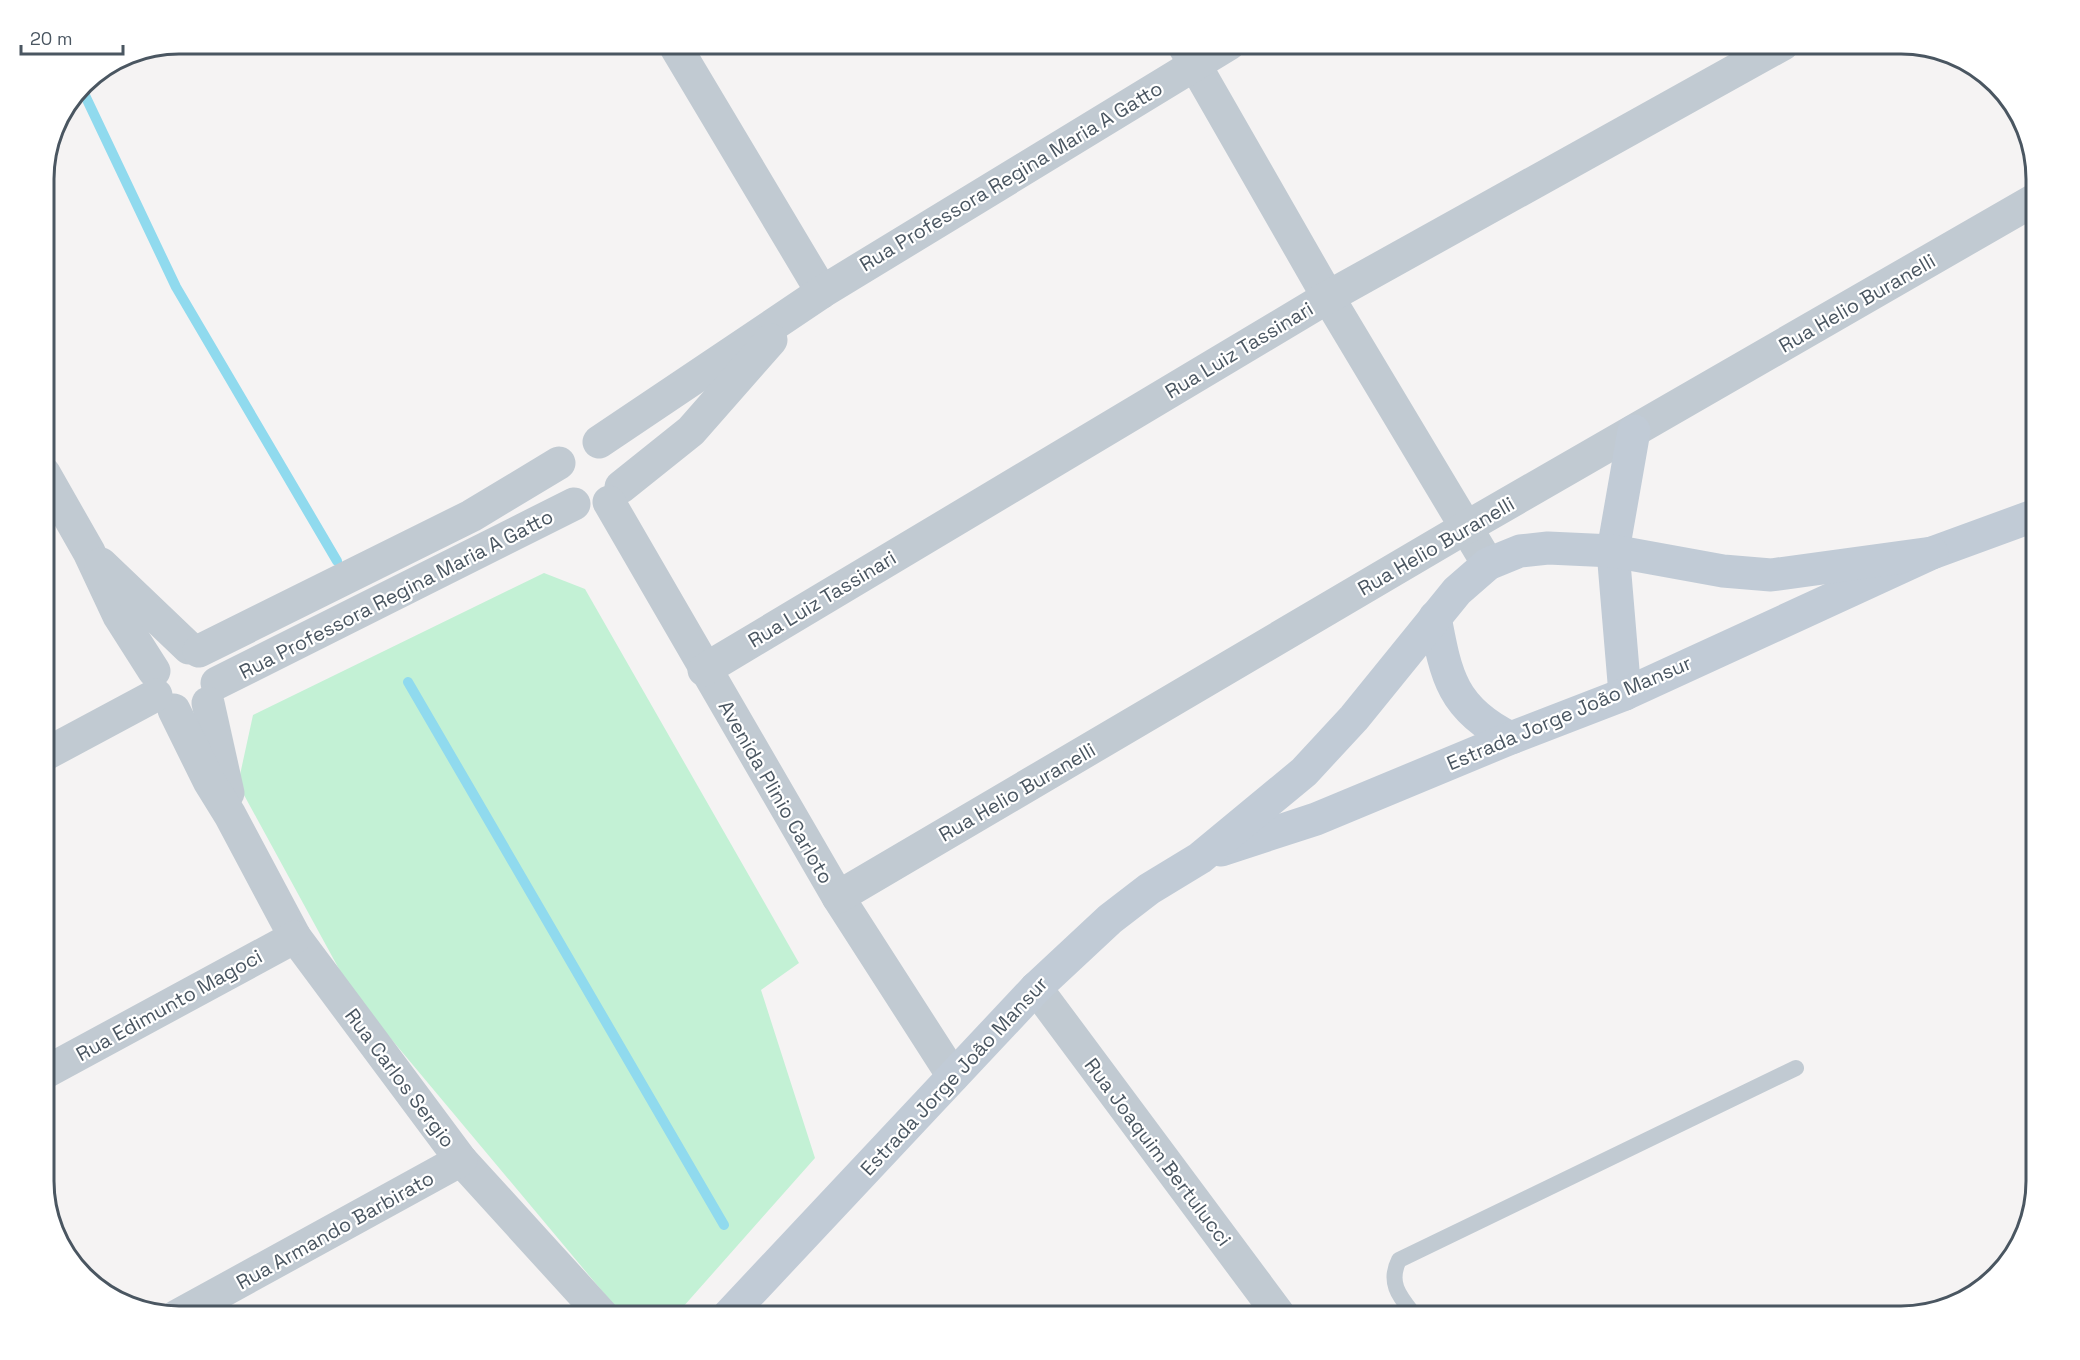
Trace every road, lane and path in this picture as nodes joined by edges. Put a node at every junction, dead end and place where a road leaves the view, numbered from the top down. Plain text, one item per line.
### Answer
1 (680, 54) edge
2 (1189, 54) edge
3 (1765, 54) edge
4 (2026, 205) edge
5 (822, 292) junction
6 (1328, 297) junction
7 (795, 312) junction
8 (1634, 431) junction
9 (599, 442) junction
10 (559, 463) junction
11 (54, 491) edge
12 (615, 495) junction
13 (574, 504) junction
14 (2026, 519) edge
15 (1466, 528) junction
16 (1613, 551) junction
17 (89, 552) junction
18 (1932, 553) junction
19 (1488, 564) junction
20 (1435, 617) junction
21 (194, 649) junction
22 (704, 670) junction
23 (161, 692) junction
24 (212, 693) junction
25 (1625, 694) junction
26 (1511, 738) junction
27 (54, 750) edge
28 (230, 815) junction
29 (1200, 858) junction
30 (838, 897) junction
31 (295, 936) junction
32 (1036, 988) junction
33 (54, 1068) edge
34 (1796, 1068) dead end
35 (953, 1076) junction
36 (461, 1161) junction
37 (195, 1306) edge
38 (593, 1306) edge
39 (738, 1306) edge
40 (1272, 1306) edge
41 (1407, 1306) edge

1 - 5 street
2 - 5 street, Rua Professora Regina Maria A Gatto
2 - 6 street
3 - 6 street, Rua Luiz Tassinari
4 - 8 street, Rua Helio Buranelli
5 - 7 street, Rua Professora Regina Maria A Gatto
6 - 15 street
6 - 22 street, Rua Luiz Tassinari
7 - 9 street, Rua Professora Regina Maria A Gatto
7 - 12 street, Rua Professora Regina Maria A Gatto
8 - 15 street, Rua Helio Buranelli
8 - 16 street
9 - 10 street
9 - 12 street
10 - 13 street
10 - 21 street, Rua Professora Regina Maria A Gatto
11 - 17 street, Rua Carlos Sergio
12 - 13 street
12 - 22 street, Avenida Plinio Carloto
13 - 24 street, Rua Professora Regina Maria A Gatto
14 - 18 street, Estrada Jorge João Mansur
15 - 19 street
15 - 30 street, Rua Helio Buranelli
16 - 18 street, Estrada Jorge João Mansur
16 - 19 street, Estrada Jorge João Mansur
16 - 25 street
17 - 21 street, Rua Carlos Sergio
17 - 23 street, Rua Carlos Sergio
18 - 25 street, Estrada Jorge João Mansur
19 - 20 street, Estrada Jorge João Mansur
20 - 26 street
20 - 29 street, Estrada Jorge João Mansur
21 - 23 street
21 - 24 street
22 - 30 street, Avenida Plinio Carloto
23 - 24 street
23 - 27 street
23 - 28 street, Rua Carlos Sergio
24 - 28 street, Rua Carlos Sergio
25 - 26 street, Estrada Jorge João Mansur
26 - 29 street, Estrada Jorge João Mansur
28 - 31 street, Rua Carlos Sergio
29 - 32 street, Estrada Jorge João Mansur
30 - 35 street, Avenida Plinio Carloto
31 - 33 street, Rua Edimunto Magoci
31 - 36 street, Rua Carlos Sergio
32 - 35 street, Estrada Jorge João Mansur
32 - 40 street, Rua Joaquim Bertulucci
34 - 41 lane
35 - 39 street, Estrada Jorge João Mansur
36 - 37 street, Rua Armando Barbirato
36 - 38 street, Rua Carlos Sergio

